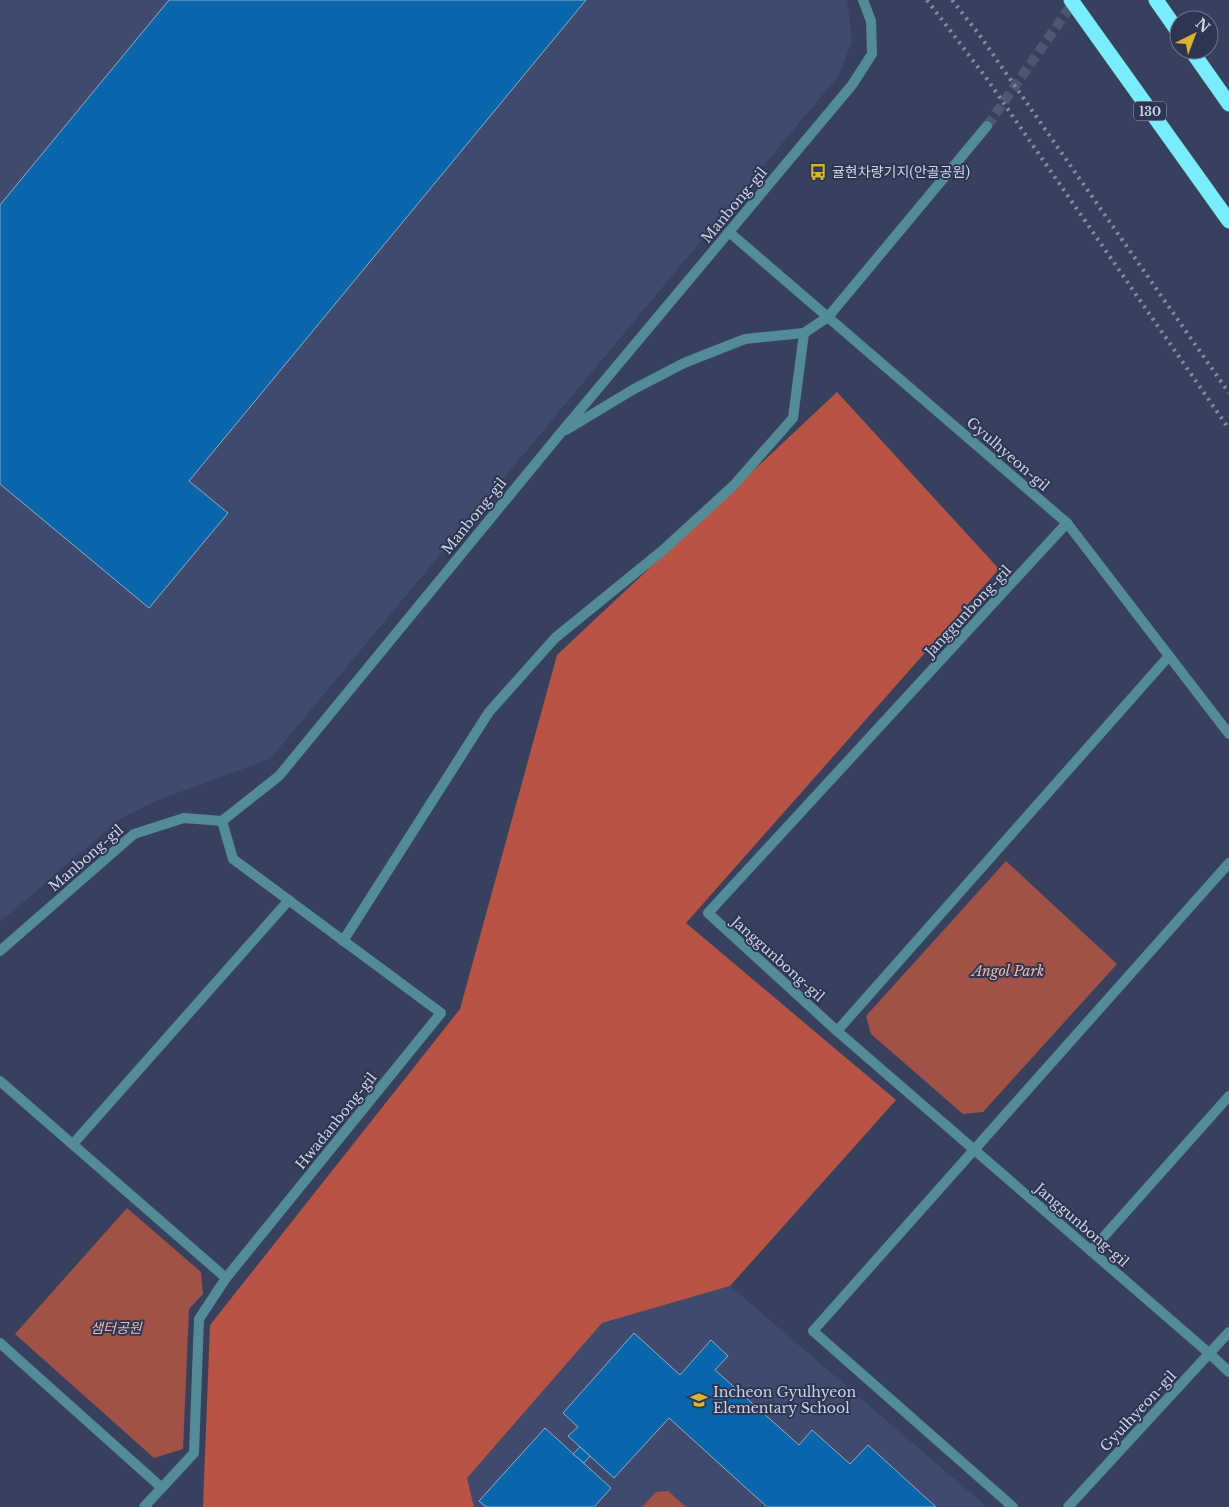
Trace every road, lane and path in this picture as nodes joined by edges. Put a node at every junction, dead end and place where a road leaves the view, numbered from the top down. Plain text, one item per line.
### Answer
1 (863, 0) edge
2 (1071, 0) edge
3 (1156, 0) edge
4 (1169, 19) edge
5 (1198, 60) edge
6 (1229, 104) edge
7 (987, 126) tunnel mouth
8 (1229, 221) edge
9 (729, 232) junction
10 (828, 317) junction
11 (804, 333) junction
12 (558, 435) junction
13 (1067, 523) junction
14 (1169, 656) junction
15 (1229, 734) edge
16 (222, 821) junction
17 (1229, 863) edge
18 (289, 900) junction
19 (343, 941) junction
20 (0, 950) edge
21 (837, 1031) junction
22 (0, 1081) edge
23 (1229, 1096) edge
24 (73, 1144) junction
25 (974, 1150) junction
26 (1092, 1251) junction
27 (226, 1278) junction
28 (1229, 1332) edge
29 (0, 1343) edge
30 (1210, 1354) junction
31 (1229, 1372) edge
32 (162, 1488) junction
33 (144, 1507) edge
34 (1013, 1507) edge
35 (1068, 1507) edge

1 - 9 street, Manbong-gil
2 - 8 highway, 130
3 - 4 highway
5 - 6 highway
7 - 10 street
9 - 10 street, Gyulhyeon-gil
9 - 12 street, Manbong-gil
10 - 11 street
10 - 13 street, Gyulhyeon-gil
11 - 12 street
11 - 19 street
12 - 16 street, Manbong-gil
13 - 14 street, Gyulhyeon-gil
13 - 21 street, Janggunbong-gil
14 - 15 street, Gyulhyeon-gil
14 - 21 street
16 - 18 street, Hwadanbong-gil
16 - 20 street, Manbong-gil
17 - 25 street
18 - 19 street, Hwadanbong-gil
18 - 24 street
19 - 27 street, Hwadanbong-gil
21 - 25 street, Janggunbong-gil
22 - 24 street
23 - 26 street
24 - 27 street
25 - 26 street, Janggunbong-gil
25 - 34 street
26 - 30 street, Janggunbong-gil
27 - 32 street, Hwadanbong-gil
28 - 30 street, Gyulhyeon-gil
29 - 32 street
30 - 31 street, Janggunbong-gil
30 - 35 street, Gyulhyeon-gil
32 - 33 street, Hwadanbong-gil

